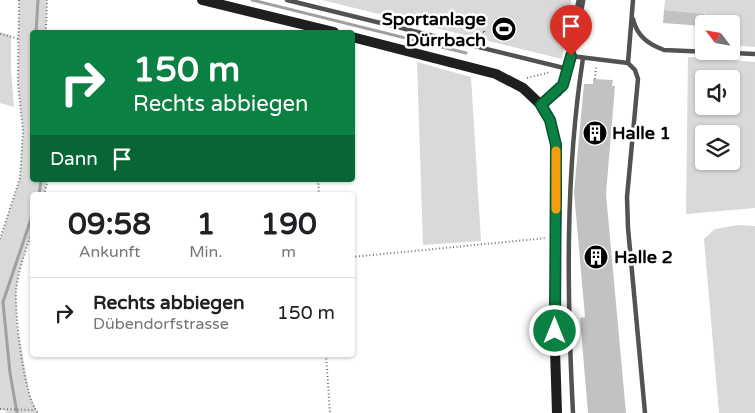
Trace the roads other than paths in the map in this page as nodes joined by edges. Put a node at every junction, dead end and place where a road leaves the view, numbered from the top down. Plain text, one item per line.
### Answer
1 (202, 0) edge
2 (287, 0) edge
3 (581, 0) edge
4 (633, 0) edge
5 (632, 8) junction
6 (326, 30) edge
7 (355, 38) edge
8 (755, 54) edge
9 (571, 56) junction
10 (584, 58) junction
11 (628, 63) junction
12 (568, 69) junction
13 (541, 105) junction
14 (557, 413) edge
15 (573, 413) edge
16 (645, 413) edge

1 - 6 main road
2 - 12 lane
3 - 9 street
4 - 5 lane
5 - 8 lane
5 - 11 lane
7 - 13 main road
9 - 10 lane
9 - 12 street
10 - 11 lane
10 - 15 lane
11 - 16 lane
12 - 13 street
13 - 14 main road

